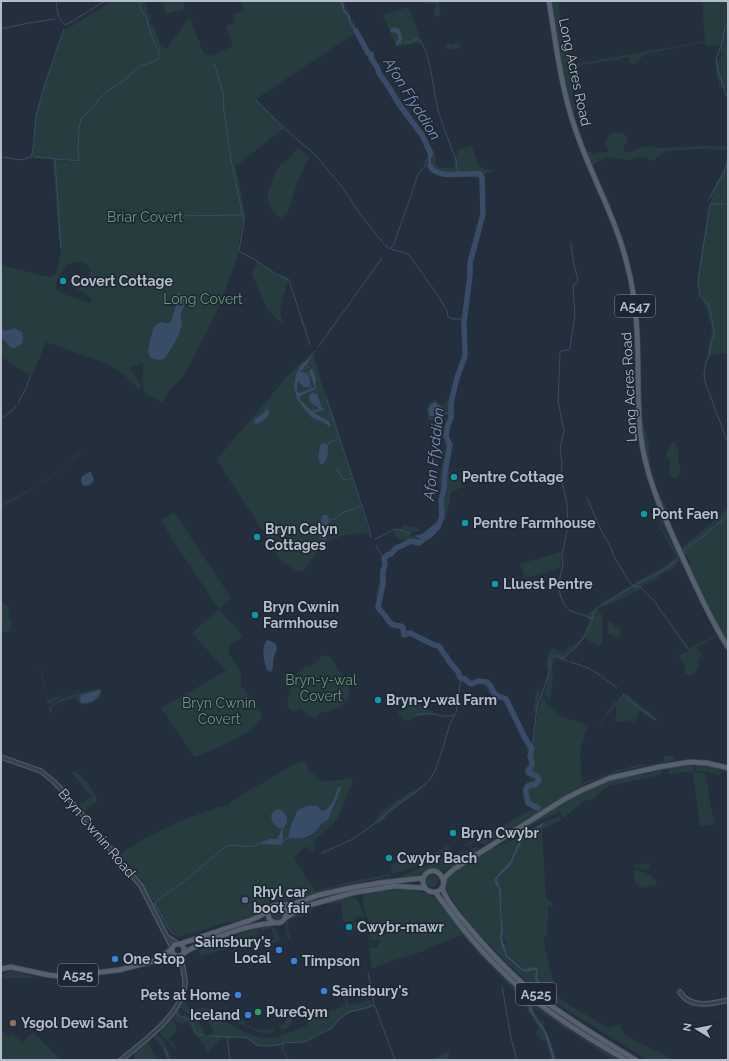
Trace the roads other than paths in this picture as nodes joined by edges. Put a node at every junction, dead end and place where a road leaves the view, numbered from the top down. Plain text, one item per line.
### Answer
1 (549, 1) edge
2 (728, 647) edge
3 (1, 757) edge
4 (728, 768) edge
5 (454, 868) junction
6 (440, 874) junction
7 (423, 878) junction
8 (444, 881) junction
9 (425, 888) junction
10 (442, 888) junction
11 (435, 892) junction
12 (280, 905) junction
13 (268, 911) junction
14 (285, 918) junction
15 (274, 923) junction
16 (167, 936) junction
17 (179, 944) junction
18 (172, 948) junction
19 (183, 954) junction
20 (176, 956) junction
21 (154, 960) junction
22 (182, 963) junction
23 (1, 969) edge
24 (680, 992) dead end
25 (728, 1000) edge
26 (121, 1060) edge
27 (626, 1060) edge
28 (636, 1060) edge

1 - 2 main road, Long Acres Road / A547
3 - 16 street, Bryn Cwnin Road
4 - 5 main road
5 - 6 main road
5 - 8 main road
6 - 7 main road
6 - 8 main road
7 - 9 main road
7 - 12 main road
8 - 10 main road
9 - 11 main road
9 - 14 main road
10 - 11 main road
10 - 28 main road, A525
11 - 27 main road, A525
12 - 13 main road
12 - 14 main road
13 - 15 main road
13 - 17 main road
14 - 15 main road
15 - 19 main road
16 - 17 street, Bryn Cwnin Road
16 - 18 street, Bryn Cwnin Road
17 - 18 main road
17 - 19 main road
18 - 20 main road
18 - 21 main road, A525
19 - 20 main road
19 - 22 street
20 - 21 main road, A525
20 - 22 street
21 - 23 main road, A525
22 - 26 street
24 - 25 street

